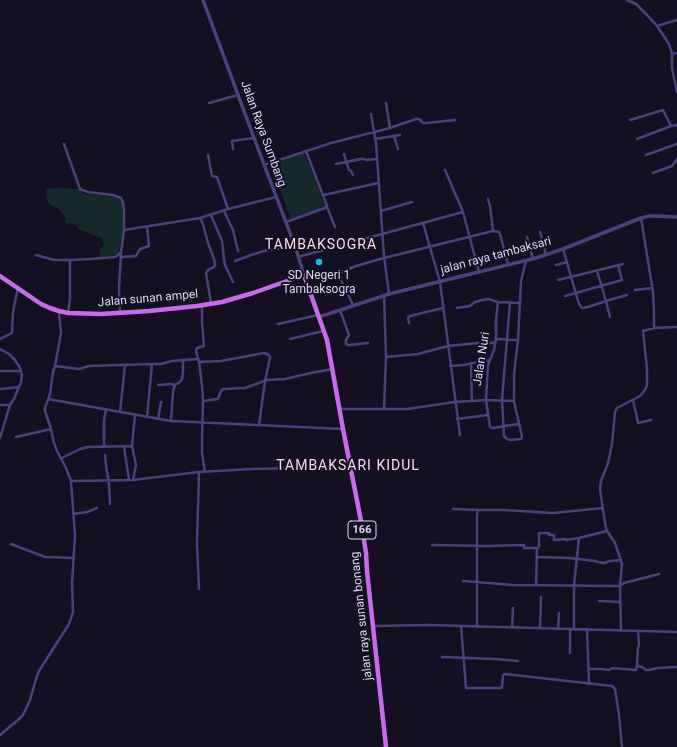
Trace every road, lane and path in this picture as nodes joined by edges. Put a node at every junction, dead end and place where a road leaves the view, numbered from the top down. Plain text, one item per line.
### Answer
1 (203, 0) edge
2 (626, 0) edge
3 (677, 20) edge
4 (657, 26) junction
5 (677, 53) edge
6 (672, 54) junction
7 (677, 92) edge
8 (238, 95) junction
9 (209, 103) dead end
10 (386, 103) dead end
11 (371, 114) dead end
12 (456, 120) dead end
13 (630, 120) dead end
14 (671, 126) junction
15 (677, 126) edge
16 (390, 128) junction
17 (374, 132) junction
18 (400, 135) dead end
19 (394, 136) junction
20 (254, 138) junction
21 (375, 139) junction
22 (637, 139) dead end
23 (64, 144) dead end
24 (677, 144) edge
25 (233, 148) dead end
26 (398, 149) dead end
27 (306, 151) junction
28 (344, 154) dead end
29 (646, 154) dead end
30 (208, 155) dead end
31 (677, 158) edge
32 (377, 159) junction
33 (346, 162) junction
34 (336, 164) dead end
35 (264, 165) junction
36 (445, 170) dead end
37 (653, 173) dead end
38 (353, 175) dead end
39 (378, 183) junction
40 (324, 195) junction
41 (276, 197) junction
42 (488, 199) dead end
43 (412, 202) dead end
44 (327, 207) junction
45 (228, 209) junction
46 (224, 211) junction
47 (381, 211) junction
48 (462, 212) junction
49 (211, 215) junction
50 (677, 217) edge
51 (200, 218) junction
52 (641, 218) junction
53 (285, 222) junction
54 (423, 223) junction
55 (147, 227) junction
56 (335, 227) dead end
57 (124, 230) junction
58 (493, 231) junction
59 (540, 232) dead end
60 (382, 234) junction
61 (470, 236) junction
62 (527, 237) dead end
63 (294, 246) junction
64 (430, 246) junction
65 (563, 249) junction
66 (238, 251) dead end
67 (121, 252) junction
68 (36, 255) dead end
69 (545, 255) junction
70 (121, 257) junction
71 (298, 257) junction
72 (384, 258) junction
73 (533, 259) junction
74 (70, 260) junction
75 (235, 261) dead end
76 (526, 261) junction
77 (567, 262) junction
78 (508, 264) junction
79 (623, 264) dead end
80 (556, 265) dead end
81 (618, 265) junction
82 (597, 271) junction
83 (480, 272) junction
84 (304, 274) junction
85 (0, 276) edge
86 (572, 277) junction
87 (558, 280) dead end
88 (233, 282) dead end
89 (440, 282) junction
90 (601, 286) junction
91 (17, 288) junction
92 (652, 288) junction
93 (635, 290) dead end
94 (576, 292) junction
95 (389, 294) junction
96 (384, 295) junction
97 (627, 295) dead end
98 (564, 296) dead end
99 (606, 301) junction
100 (498, 302) junction
101 (510, 302) junction
102 (520, 303) junction
103 (212, 304) junction
104 (202, 305) junction
105 (353, 305) junction
106 (443, 308) junction
107 (457, 308) dead end
108 (340, 310) junction
109 (60, 312) junction
110 (68, 313) junction
111 (120, 314) junction
112 (319, 316) junction
113 (610, 317) dead end
114 (408, 323) dead end
115 (278, 324) dead end
116 (677, 327) edge
117 (654, 328) junction
118 (324, 330) junction
119 (0, 339) edge
120 (496, 339) junction
121 (506, 339) junction
122 (290, 340) dead end
123 (518, 340) junction
124 (368, 343) dead end
125 (495, 343) junction
126 (448, 346) junction
127 (0, 349) edge
128 (386, 357) junction
129 (490, 360) junction
130 (182, 361) junction
131 (198, 361) junction
132 (471, 363) junction
133 (152, 364) junction
134 (125, 365) junction
135 (55, 366) junction
136 (450, 366) junction
137 (332, 369) junction
138 (0, 371) edge
139 (21, 371) junction
140 (265, 381) junction
141 (158, 385) dead end
142 (175, 385) junction
143 (19, 387) junction
144 (0, 389) edge
145 (48, 399) junction
146 (486, 400) junction
147 (502, 400) junction
148 (633, 400) junction
149 (203, 401) junction
150 (472, 401) junction
151 (514, 401) junction
152 (161, 402) dead end
153 (455, 402) junction
154 (0, 405) edge
155 (10, 405) junction
156 (384, 408) junction
157 (106, 409) junction
158 (340, 409) junction
159 (120, 412) junction
160 (135, 415) junction
161 (488, 415) junction
162 (146, 417) junction
163 (457, 418) junction
164 (158, 419) junction
165 (652, 420) dead end
166 (0, 421) edge
167 (6, 421) junction
168 (171, 421) junction
169 (202, 423) junction
170 (518, 424) junction
171 (258, 425) junction
172 (504, 426) junction
173 (52, 429) junction
174 (343, 429) junction
175 (460, 435) dead end
176 (16, 437) dead end
177 (0, 438) edge
178 (104, 446) junction
179 (132, 446) junction
180 (124, 447) junction
181 (105, 455) dead end
182 (62, 458) junction
183 (350, 467) junction
184 (199, 472) junction
185 (205, 472) junction
186 (109, 480) junction
187 (129, 480) junction
188 (134, 480) junction
189 (71, 482) junction
190 (110, 504) dead end
191 (97, 508) dead end
192 (603, 508) junction
193 (453, 509) dead end
194 (478, 510) junction
195 (73, 514) junction
196 (607, 531) junction
197 (578, 538) junction
198 (11, 544) dead end
199 (432, 545) dead end
200 (477, 546) junction
201 (537, 548) junction
202 (537, 557) junction
203 (74, 558) junction
204 (577, 559) junction
205 (621, 560) junction
206 (659, 574) dead end
207 (463, 582) dead end
208 (477, 583) junction
209 (536, 585) junction
210 (574, 585) junction
211 (620, 586) junction
212 (199, 589) dead end
213 (541, 597) dead end
214 (600, 602) dead end
215 (620, 602) junction
216 (514, 608) dead end
217 (559, 613) dead end
218 (373, 626) junction
219 (462, 626) junction
220 (477, 627) junction
221 (512, 628) junction
222 (540, 628) junction
223 (558, 629) junction
224 (570, 629) junction
225 (574, 629) junction
226 (587, 629) junction
227 (621, 631) junction
228 (638, 631) junction
229 (677, 632) edge
230 (570, 654) dead end
231 (442, 657) dead end
232 (463, 658) junction
233 (518, 661) dead end
234 (637, 666) junction
235 (677, 667) edge
236 (589, 669) junction
237 (589, 684) junction
238 (0, 735) edge
239 (386, 747) edge
240 (622, 747) edge

1 - 8 street, Jalan Raya Sumbang
2 - 4 street
3 - 4 street
4 - 6 street
5 - 6 street
6 - 7 street
8 - 9 street
8 - 20 street, Jalan Raya Sumbang
10 - 16 street
11 - 17 street
12 - 16 street
13 - 14 street
14 - 15 street
14 - 22 street
16 - 17 street
17 - 21 street
17 - 27 street
18 - 19 street
19 - 21 street
19 - 26 street
20 - 25 street
20 - 35 street, Jalan Raya Sumbang
21 - 32 street
23 - 57 street
24 - 29 street
27 - 35 street
27 - 40 street
28 - 33 street
30 - 45 street
31 - 37 street
32 - 33 street
32 - 39 street
33 - 34 street
33 - 38 street
35 - 41 street, Jalan Raya Sumbang
36 - 48 street
39 - 40 street
39 - 47 street
40 - 44 street
41 - 45 street
41 - 53 street, Jalan Raya Sumbang
42 - 58 street
43 - 47 street
44 - 53 street
44 - 56 street
45 - 46 street
46 - 49 street
46 - 66 street
47 - 60 street
48 - 54 street
48 - 61 street
49 - 51 street
49 - 88 street
50 - 52 street, jalan raya tambaksari
51 - 55 street
51 - 103 street
52 - 65 street, jalan raya tambaksari
52 - 92 street
53 - 63 street, Jalan Raya Sumbang
54 - 60 street
54 - 64 street
55 - 57 street
55 - 70 street
57 - 67 street
58 - 61 street
58 - 78 street
59 - 69 street
60 - 71 street
60 - 72 street
61 - 64 street
61 - 83 street
62 - 73 street
63 - 71 street, Jalan Raya Sumbang
63 - 75 street
64 - 72 street
64 - 89 street
65 - 69 street, jalan raya tambaksari
65 - 77 street
67 - 70 street
67 - 74 street
68 - 74 street
69 - 73 street, jalan raya tambaksari
70 - 111 street
71 - 84 street, Jalan Raya Sumbang
72 - 95 street
72 - 105 street
73 - 76 street, jalan raya tambaksari
74 - 110 street
76 - 78 street, jalan raya tambaksari
76 - 102 street
77 - 80 street
77 - 86 street
78 - 83 street, jalan raya tambaksari
79 - 81 street
81 - 82 street
81 - 90 street
82 - 86 street
82 - 90 street
83 - 89 street, jalan raya tambaksari
84 - 103 main road, Jalan sunan ampel
84 - 112 main road, jalan raya sunan bonang / 166
85 - 91 main road, Jalan sunan ampel
86 - 87 street
86 - 94 street
89 - 95 street, jalan raya tambaksari
89 - 106 street
90 - 94 street
90 - 99 street
91 - 109 main road, Jalan sunan ampel
91 - 119 street
92 - 93 street
92 - 117 street
94 - 98 street
94 - 99 street
95 - 96 street, jalan raya tambaksari
96 - 105 street, jalan raya tambaksari
96 - 128 street
97 - 99 street
99 - 113 street
100 - 101 street
100 - 107 street
100 - 120 street, Jalan Nuri
101 - 102 street
101 - 121 street
102 - 123 street
103 - 104 main road, Jalan sunan ampel
104 - 111 main road, Jalan sunan ampel
104 - 131 street
105 - 108 street, jalan raya tambaksari
106 - 114 street
106 - 126 street
108 - 112 street, jalan raya tambaksari
108 - 124 street
109 - 110 main road, Jalan sunan ampel
109 - 135 street
110 - 111 main road, Jalan sunan ampel
112 - 115 street
112 - 118 main road, jalan raya sunan bonang / 166
116 - 117 street
117 - 148 street
118 - 122 street
118 - 137 main road, jalan raya sunan bonang / 166
120 - 121 street
120 - 125 street, Jalan Nuri
121 - 123 street
121 - 147 street
123 - 151 street
125 - 126 street
125 - 129 street, Jalan Nuri
126 - 128 street
126 - 136 street
127 - 139 street
128 - 156 street
129 - 132 street
129 - 146 street, Jalan Nuri
130 - 131 street
130 - 133 street
130 - 142 street
131 - 140 street
131 - 149 street
132 - 136 street
132 - 150 street
133 - 134 street
133 - 162 street
134 - 135 street
134 - 159 street
135 - 145 street
136 - 153 street
137 - 140 street
137 - 158 main road, jalan raya sunan bonang / 166
138 - 139 street
139 - 143 street
140 - 149 street
140 - 171 street
141 - 142 street
142 - 168 street
143 - 144 street
143 - 155 street
145 - 157 street
145 - 173 street
146 - 147 street
146 - 150 street
146 - 161 street, Jalan Nuri
147 - 151 street
147 - 172 street
148 - 165 street
148 - 192 street
149 - 169 street
150 - 153 street
151 - 170 street
152 - 164 street
153 - 156 street
153 - 163 street
154 - 155 street
155 - 167 street
156 - 158 street
157 - 159 street
157 - 178 street
158 - 174 main road, jalan raya sunan bonang / 166
159 - 160 street
160 - 162 street
160 - 179 street
161 - 163 street
161 - 172 street
162 - 164 street
163 - 175 street
164 - 168 street
166 - 167 street
167 - 177 street
168 - 169 street
169 - 171 street
169 - 185 street
170 - 172 street
170 - 172 street
171 - 174 street
173 - 176 street
173 - 182 street
174 - 183 main road, jalan raya sunan bonang / 166
178 - 180 street
178 - 182 street
179 - 180 street
179 - 188 street
180 - 187 street
181 - 186 street
182 - 189 street
183 - 185 street
183 - 218 main road, jalan raya sunan bonang / 166
184 - 185 street
184 - 188 street
184 - 212 street
186 - 187 street
186 - 189 street
186 - 190 street
187 - 188 street
189 - 195 street
191 - 195 street
192 - 194 street
192 - 196 street
193 - 194 street
194 - 200 street
195 - 203 street
196 - 197 street
196 - 205 street
197 - 201 street
197 - 204 street
198 - 203 street
199 - 200 street
200 - 201 street
200 - 208 street
201 - 202 street
202 - 204 street
202 - 209 street
203 - 238 street
204 - 205 street
204 - 210 street
205 - 211 street
206 - 211 street
207 - 208 street
208 - 209 street
208 - 220 street
209 - 210 street
210 - 211 street
210 - 225 street
211 - 215 street
213 - 222 street
214 - 215 street
215 - 227 street
216 - 221 street
217 - 223 street
218 - 219 street
218 - 239 main road, jalan raya sunan bonang / 166
219 - 220 street
219 - 232 street
220 - 221 street
221 - 222 street
222 - 223 street
223 - 224 street
224 - 225 street
224 - 230 street
225 - 226 street
226 - 227 street
226 - 236 street
227 - 228 street
228 - 229 street
228 - 234 street
231 - 232 street
232 - 233 street
232 - 237 street
234 - 235 street
234 - 236 street
236 - 237 street
237 - 240 street

